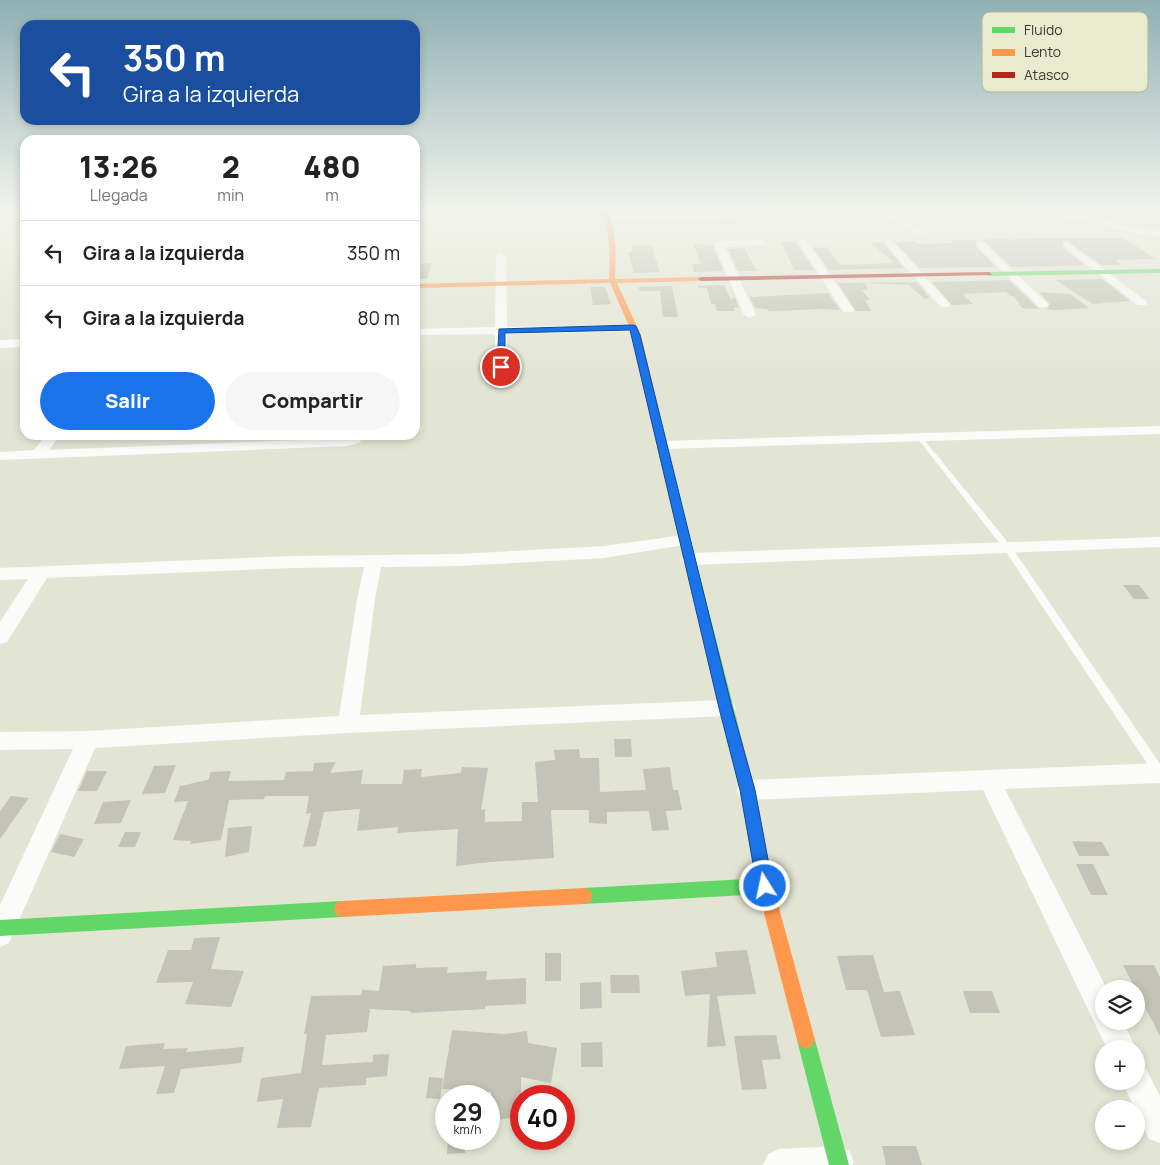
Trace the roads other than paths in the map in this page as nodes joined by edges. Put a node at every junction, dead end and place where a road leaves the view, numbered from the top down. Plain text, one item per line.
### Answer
1 (501, 265) edge
2 (612, 265) edge
3 (727, 265) edge
4 (818, 265) edge
5 (909, 265) edge
6 (1003, 265) edge
7 (1093, 265) edge
8 (1160, 271) edge
9 (1102, 272) junction
10 (1011, 273) junction
11 (917, 275) junction
12 (825, 276) junction
13 (732, 278) junction
14 (612, 280) junction
15 (502, 284) junction
16 (420, 286) edge
17 (1142, 303) dead end
18 (1043, 304) dead end
19 (945, 305) dead end
20 (848, 310) dead end
21 (750, 315) dead end
22 (633, 328) junction
23 (502, 330) junction
24 (420, 332) edge
25 (20, 343) edge
26 (0, 344) edge
27 (501, 370) dead end
28 (1160, 430) edge
29 (920, 438) junction
30 (49, 440) edge
31 (354, 440) edge
32 (662, 445) junction
33 (39, 454) junction
34 (0, 456) edge
35 (684, 540) junction
36 (1160, 542) edge
37 (1007, 547) junction
38 (690, 560) junction
39 (374, 561) junction
40 (41, 573) junction
41 (0, 574) edge
42 (0, 637) edge
43 (726, 708) junction
44 (348, 724) junction
45 (88, 740) junction
46 (0, 741) edge
47 (1159, 773) edge
48 (989, 779) junction
49 (748, 790) junction
50 (765, 886) junction
51 (1, 930) edge
52 (1095, 994) edge
53 (1141, 1090) edge
54 (1160, 1128) edge
55 (839, 1164) edge
56 (779, 1165) edge

1 - 15 street
2 - 14 street
3 - 13 street
4 - 12 street
5 - 11 street
6 - 10 street
7 - 9 street
8 - 9 street
9 - 10 street
9 - 17 street
10 - 11 street
10 - 18 street
11 - 12 street
11 - 19 street
12 - 13 street
12 - 20 street
13 - 14 street
13 - 21 street
14 - 15 street
14 - 22 street
15 - 16 street
15 - 23 street
22 - 23 street
22 - 32 street
23 - 24 street
23 - 27 street
25 - 26 street
28 - 29 street
29 - 32 street
29 - 37 lane
30 - 33 street
31 - 33 street
32 - 35 street
33 - 34 street
35 - 38 street
35 - 39 street
36 - 37 street
37 - 38 street
37 - 47 lane
38 - 43 street
39 - 40 street
39 - 44 street
40 - 41 street
40 - 42 street
43 - 44 street
43 - 49 street
44 - 45 street
45 - 46 street
45 - 51 street
47 - 48 street
48 - 49 street
48 - 52 street
49 - 50 street
50 - 51 street
50 - 55 street
53 - 54 street
55 - 56 street

